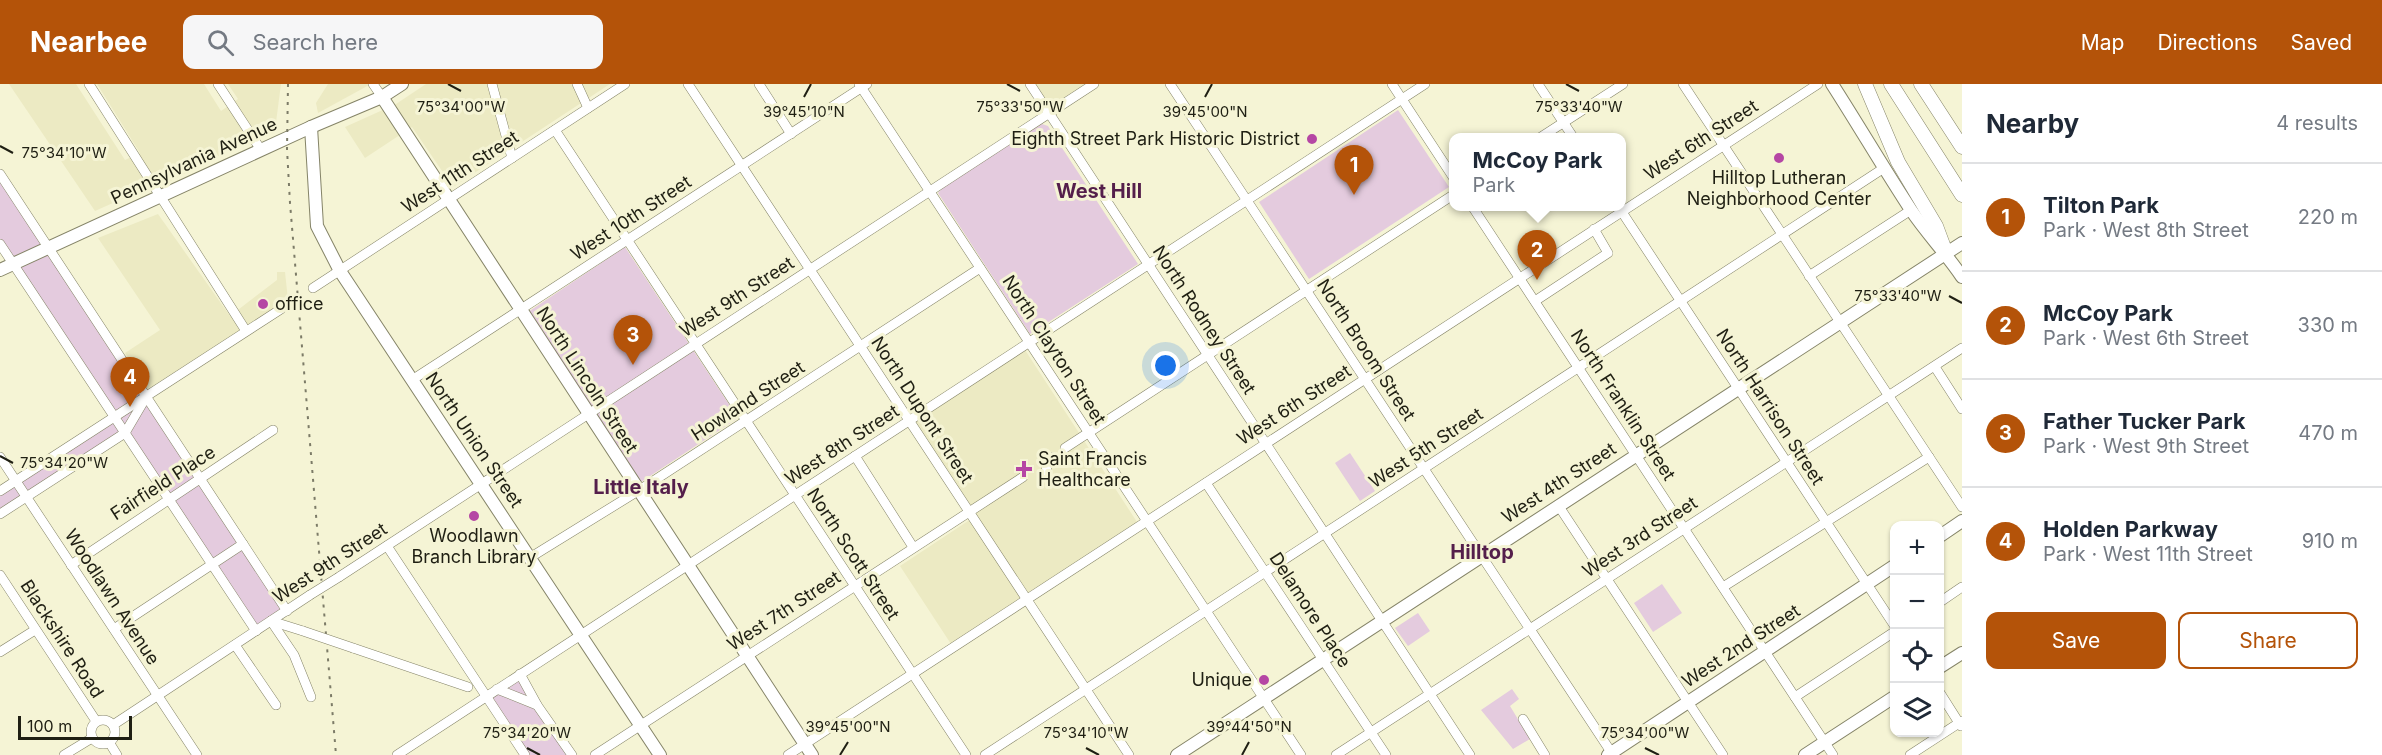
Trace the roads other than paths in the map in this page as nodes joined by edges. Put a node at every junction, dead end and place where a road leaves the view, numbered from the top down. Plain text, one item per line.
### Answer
1 (88, 84) edge
2 (218, 84) edge
3 (373, 84) edge
4 (402, 84) edge
5 (492, 84) edge
6 (577, 84) edge
7 (625, 84) edge
8 (688, 84) edge
9 (759, 84) edge
10 (1030, 84) edge
11 (1094, 84) edge
12 (1170, 84) edge
13 (1392, 84) edge
14 (1425, 84) edge
15 (1538, 84) edge
16 (1623, 84) edge
17 (1683, 84) edge
18 (1818, 84) edge
19 (1832, 84) edge
20 (1865, 84) edge
21 (1891, 84) edge
22 (1921, 84) edge
23 (862, 85) edge
24 (382, 97) junction
25 (1402, 99) junction
26 (588, 108) junction
27 (1048, 114) junction
28 (1563, 123) junction
29 (311, 127) junction
30 (555, 130) junction
31 (1548, 133) edge
32 (1570, 133) edge
33 (791, 134) junction
34 (1723, 145) junction
35 (1962, 147) edge
36 (261, 150) junction
37 (512, 158) junction
38 (741, 166) junction
39 (1884, 168) junction
40 (1449, 171) edge
41 (0, 174) edge
42 (929, 191) junction
43 (1962, 195) edge
44 (160, 197) junction
45 (1449, 198) edge
46 (448, 200) junction
47 (1247, 200) junction
48 (1626, 205) edge
49 (1911, 210) junction
50 (1475, 211) edge
51 (1617, 211) edge
52 (1621, 211) edge
53 (1594, 229) junction
54 (1782, 235) junction
55 (627, 240) junction
56 (1962, 243) edge
57 (0, 244) edge
58 (48, 247) junction
59 (1946, 254) junction
60 (14, 264) junction
61 (1148, 265) junction
62 (980, 268) junction
63 (0, 270) edge
64 (810, 270) junction
65 (340, 271) junction
66 (1809, 276) junction
67 (1962, 277) edge
68 (1519, 278) junction
69 (313, 288) dead end
70 (1306, 290) junction
71 (1535, 301) junction
72 (1681, 301) junction
73 (281, 309) dead end
74 (520, 309) junction
75 (1840, 322) junction
76 (246, 331) junction
77 (1029, 342) junction
78 (696, 344) junction
79 (860, 347) junction
80 (1962, 348) edge
81 (1207, 355) junction
82 (1935, 366) junction
83 (1578, 368) junction
84 (1365, 379) junction
85 (412, 380) junction
86 (1738, 389) junction
87 (1890, 396) junction
88 (146, 397) junction
89 (1962, 409) edge
90 (589, 414) junction
91 (114, 416) junction
92 (909, 420) junction
93 (747, 421) junction
94 (273, 430) dead end
95 (125, 432) junction
96 (1089, 433) junction
97 (1265, 444) junction
98 (1065, 448) dead end
99 (1636, 454) junction
100 (855, 456) junction
101 (0, 457) edge
102 (1053, 457) dead end
103 (1929, 457) junction
104 (1786, 461) junction
105 (1424, 469) junction
106 (1047, 472) dead end
107 (1023, 477) dead end
108 (200, 478) junction
109 (16, 481) junction
110 (1206, 483) junction
111 (481, 484) junction
112 (0, 491) edge
113 (638, 491) junction
114 (795, 495) junction
115 (27, 497) junction
116 (168, 498) junction
117 (1558, 505) junction
118 (1962, 507) edge
119 (969, 511) junction
120 (0, 514) edge
121 (1147, 521) junction
122 (1962, 521) edge
123 (1826, 522) junction
124 (1684, 528) junction
125 (1944, 533) edge
126 (1324, 534) junction
127 (243, 544) junction
128 (387, 546) junction
129 (913, 547) junction
130 (1481, 555) junction
131 (531, 557) junction
132 (212, 564) junction
133 (71, 565) junction
134 (687, 565) junction
135 (1890, 569) edge
136 (1265, 572) junction
137 (0, 575) edge
138 (1606, 578) junction
139 (1867, 584) junction
140 (854, 586) junction
141 (1723, 587) junction
142 (1962, 587) edge
143 (1027, 599) junction
144 (1944, 599) edge
145 (287, 611) junction
146 (1206, 611) junction
147 (1890, 619) edge
148 (271, 621) junction
149 (1382, 621) junction
150 (1530, 628) junction
151 (114, 629) junction
152 (35, 630) junction
153 (256, 631) junction
154 (580, 635) junction
155 (1890, 635) edge
156 (236, 645) junction
157 (0, 652) edge
158 (1765, 652) junction
159 (1962, 653) edge
160 (747, 656) junction
161 (1323, 659) junction
162 (1944, 664) edge
163 (519, 674) junction
164 (913, 674) junction
165 (468, 687) dead end
166 (497, 689) junction
167 (1086, 689) junction
168 (1430, 694) junction
169 (158, 696) junction
170 (486, 696) junction
171 (310, 697) dead end
172 (1795, 697) junction
173 (1263, 698) junction
174 (1890, 699) edge
175 (1944, 699) edge
176 (1688, 702) junction
177 (276, 705) dead end
178 (537, 705) junction
179 (1523, 719) dead end
180 (96, 721) junction
181 (113, 724) junction
182 (1961, 724) edge
183 (640, 725) junction
184 (1371, 732) junction
185 (92, 738) junction
186 (109, 742) junction
187 (1825, 742) junction
188 (808, 750) edge
189 (1611, 754) edge
190 (64, 755) edge
191 (117, 755) edge
192 (197, 755) edge
193 (397, 755) edge
194 (525, 755) edge
195 (572, 755) edge
196 (595, 755) edge
197 (660, 755) edge
198 (788, 755) edge
199 (966, 755) edge
200 (985, 755) edge
201 (1129, 755) edge
202 (1177, 755) edge
203 (1301, 755) edge
204 (1336, 755) edge
205 (1386, 755) edge
206 (1470, 755) edge
207 (1545, 755) edge
208 (1723, 755) edge
209 (1805, 755) edge
210 (1833, 755) edge
211 (1910, 755) edge

1 - 44 street
2 - 36 street
3 - 24 street, North Lincoln Street
4 - 24 main road, Pennsylvania Avenue
5 - 37 street
6 - 26 street
7 - 26 street, West 11th Street
8 - 38 street, North Dupont Street
9 - 33 street
10 - 27 street, North Rodney Street
11 - 27 street, West 9th Street
12 - 47 street, North Broom Street
13 - 25 street
14 - 25 street, West 8th Street
15 - 28 street
16 - 28 street
17 - 34 street
18 - 34 street, West 6th Street
19 - 39 main road
20 - 59 highway
21 - 43 highway
22 - 35 highway
23 - 33 street, West 10th Street
23 - 42 street, North Clayton Street
24 - 29 main road, Pennsylvania Avenue
24 - 46 main road, North Lincoln Street
25 - 40 street
25 - 47 street, West 8th Street
26 - 30 street, West 11th Street
27 - 42 street, West 9th Street
27 - 61 street, North Rodney Street
28 - 31 street
28 - 32 street
29 - 36 main road, Pennsylvania Avenue
29 - 65 main road, North Union Street
30 - 37 street, West 11th Street
30 - 55 street, North Scott Street
33 - 38 street, West 10th Street
34 - 48 street, West 6th Street
34 - 54 street
36 - 44 main road, Pennsylvania Avenue
37 - 46 street, West 11th Street
38 - 55 street, West 10th Street
38 - 64 street, North Dupont Street
39 - 49 main road
39 - 54 street, West 5th Street
41 - 58 street
42 - 62 street, North Clayton Street
42 - 64 street, West 9th Street
44 - 58 main road, Pennsylvania Avenue
44 - 76 street
45 - 70 street
46 - 65 street, West 11th Street
46 - 74 main road, North Lincoln Street
47 - 61 street, West 8th Street
47 - 70 street, North Broom Street
49 - 59 main road
49 - 66 street
50 - 68 street, North Franklin Street
51 - 53 street, West 6th Street
52 - 72 street, North Harrison Street
53 - 68 street, West 6th Street
53 - 71 street
54 - 66 street
54 - 72 street, West 5th Street
55 - 74 street, West 10th Street
55 - 78 street, North Scott Street
56 - 59 main road, West 4th Street
57 - 60 street
58 - 60 main road, Pennsylvania Avenue
58 - 88 street
59 - 67 main road
59 - 75 main road, West 4th Street
60 - 63 main road, Pennsylvania Avenue
60 - 91 street
61 - 77 street, West 8th Street
61 - 81 street, North Rodney Street
62 - 77 street, North Clayton Street
62 - 79 street, Howland Street
64 - 78 street, West 9th Street
64 - 79 street, North Dupont Street
65 - 69 street, West 11th Street
65 - 85 main road, North Union Street
66 - 75 street
68 - 71 street, North Franklin Street
68 - 84 street, West 6th Street
70 - 81 street
70 - 84 street, North Broom Street
71 - 83 street, North Franklin Street
72 - 83 street, West 5th Street
72 - 86 street, North Harrison Street
73 - 76 street
74 - 85 street, West 10th Street
74 - 90 main road, North Lincoln Street
75 - 86 main road, West 4th Street
75 - 87 street
76 - 88 street
77 - 92 street, West 8th Street
77 - 96 street, North Clayton Street
78 - 90 street, West 9th Street
78 - 93 street, North Scott Street
79 - 92 street, North Dupont Street
79 - 93 street, Howland Street
80 - 82 street, West 3rd Street
81 - 96 street
81 - 97 street, North Rodney Street
82 - 87 street, West 3rd Street
82 - 89 street
83 - 99 street, North Franklin Street
83 - 105 street, West 5th Street
84 - 97 street, West 6th Street
84 - 105 street, North Broom Street
85 - 111 main road, North Union Street
86 - 99 main road, West 4th Street
86 - 104 street, North Harrison Street
87 - 103 street
87 - 104 street, West 3rd Street
88 - 91 street
88 - 95 street
88 - 108 street
90 - 111 street, West 9th Street
90 - 113 main road, North Lincoln Street
91 - 95 street
91 - 109 street
92 - 100 street, West 8th Street
92 - 119 street, North Dupont Street
93 - 113 street, Howland Street
93 - 114 street, North Scott Street
94 - 108 street, Fairfield Place
95 - 115 street
95 - 116 street
96 - 98 street
96 - 121 street, North Clayton Street
97 - 110 street, West 6th Street
97 - 126 street, North Rodney Street
99 - 117 main road, West 4th Street
99 - 124 street, North Franklin Street
100 - 114 street, West 8th Street
100 - 129 street
101 - 109 street, Woodlawn Avenue
102 - 106 street
103 - 118 street
103 - 123 street
104 - 123 street, North Harrison Street
104 - 124 street, West 3rd Street
105 - 126 street, West 5th Street
105 - 130 street, North Broom Street
107 - 119 street, West 7th Street
108 - 116 street, Fairfield Place
108 - 127 street
109 - 112 street
109 - 115 street, Woodlawn Avenue
110 - 121 street, West 6th Street
110 - 136 street, Delamore Place
111 - 128 street, West 9th Street
111 - 131 main road, North Union Street
113 - 131 street, Howland Street
113 - 134 main road, North Lincoln Street
114 - 134 street, West 8th Street
114 - 140 street, North Scott Street
115 - 120 street
115 - 133 street, Woodlawn Avenue
116 - 132 street
116 - 133 street, Fairfield Place
117 - 130 main road, West 4th Street
117 - 138 street
119 - 129 street, West 7th Street
119 - 143 street, North Dupont Street
121 - 143 street, West 6th Street
121 - 146 street, North Clayton Street
122 - 125 main road
123 - 139 street, North Harrison Street
123 - 141 street
124 - 138 street, West 3rd Street
124 - 141 street, North Franklin Street
126 - 136 street, West 5th Street
126 - 149 street, North Rodney Street
127 - 132 street
127 - 145 street
128 - 145 street, West 9th Street, bridge
128 - 170 street
129 - 140 street, West 7th Street
130 - 149 main road, West 4th Street
130 - 150 street, North Broom Street
131 - 154 main road, North Union Street
132 - 151 street
132 - 153 street
133 - 151 street, Woodlawn Avenue
134 - 154 street, West 8th Street
134 - 160 main road, North Lincoln Street
135 - 139 main road, West 2nd Street
136 - 146 street, West 5th Street
136 - 161 street, Delamore Place
137 - 152 street, Blackshire Road
138 - 150 street, West 3rd Street
138 - 176 street
139 - 147 street, North Harrison Street
139 - 158 main road, West 2nd Street
140 - 160 street, West 7th Street
140 - 164 street, North Scott Street
141 - 158 street, North Franklin Street
142 - 144 street
143 - 164 street, West 6th Street
143 - 167 street, North Dupont Street
145 - 148 street, West 9th Street
146 - 167 street, West 5th Street
146 - 173 street, North Clayton Street
148 - 153 street, West 9th Street
148 - 165 street, bridge
148 - 171 street
149 - 161 main road, West 4th Street
149 - 168 street, North Rodney Street
150 - 168 street, West 3rd Street
150 - 189 street, North Broom Street
151 - 169 street, Woodlawn Avenue
152 - 157 street
152 - 180 street, Blackshire Road
153 - 156 street, West 9th Street
154 - 163 street, West 8th Street
154 - 183 main road, North Union Street
155 - 172 street
156 - 169 street, West 9th Street
156 - 177 street
158 - 172 street, North Franklin Street
158 - 176 main road, West 2nd Street
159 - 162 main road
160 - 183 street, West 7th Street
160 - 188 main road, North Lincoln Street
161 - 173 main road, West 4th Street
161 - 184 street, Delamore Place
163 - 166 street, West 8th Street
163 - 178 street
164 - 188 street, West 6th Street
164 - 199 street, North Scott Street
166 - 170 street, West 8th Street
166 - 178 street
167 - 200 street, West 5th Street
167 - 201 street, North Dupont Street
168 - 184 street, West 3rd Street
168 - 206 street, North Rodney Street
169 - 181 street, West 9th Street
169 - 192 street, Woodlawn Avenue
170 - 193 street, West 8th Street
170 - 194 street
172 - 187 street, North Franklin Street
173 - 202 main road, West 4th Street
173 - 203 street, North Clayton Street
174 - 187 main road
175 - 182 street
176 - 189 main road, West 2nd Street
176 - 208 street
178 - 195 street
179 - 207 street
180 - 181 street
180 - 185 street
181 - 186 street
182 - 211 street
183 - 196 street, West 7th Street
183 - 197 main road, North Union Street
184 - 204 street, West 3rd Street
184 - 205 street, Delamore Place
185 - 186 street
185 - 190 street
186 - 191 street
187 - 209 main road
187 - 210 street, North Franklin Street
188 - 198 street, West 6th Street

